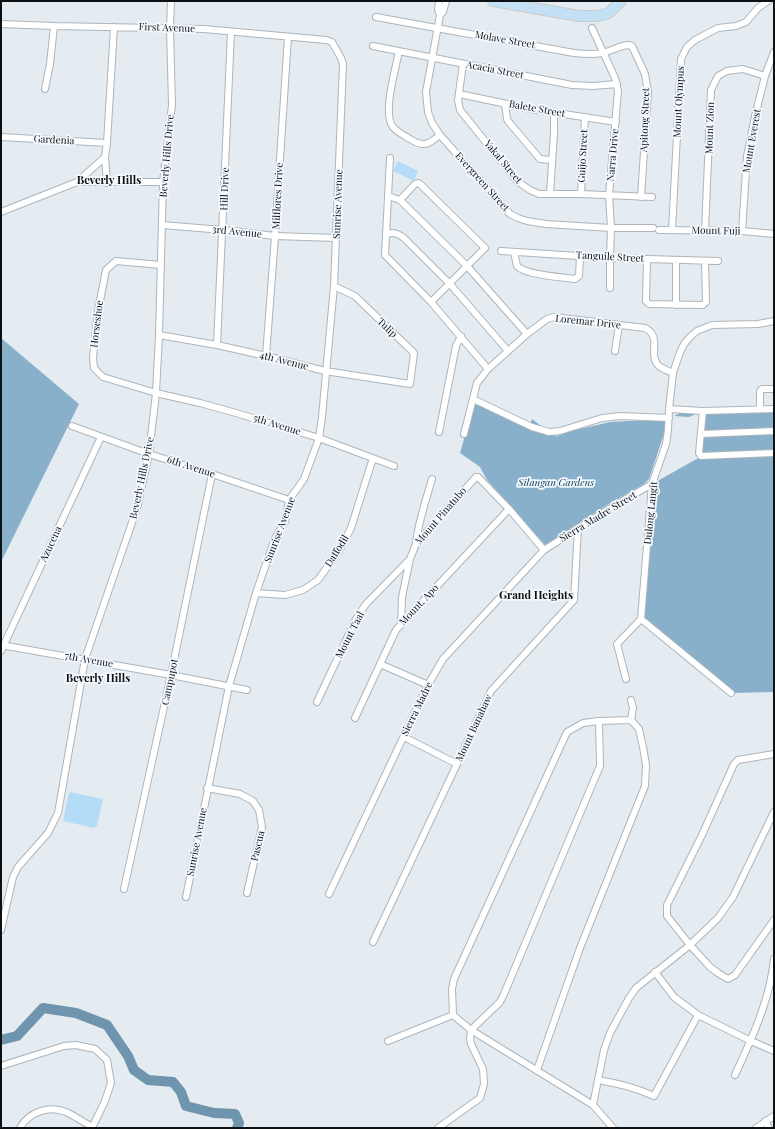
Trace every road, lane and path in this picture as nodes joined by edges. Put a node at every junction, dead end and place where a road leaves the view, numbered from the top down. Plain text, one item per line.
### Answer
1 (171, 1) edge
2 (493, 1) edge
3 (621, 1) edge
4 (768, 1) edge
5 (442, 3) edge
6 (376, 17) dead end
7 (1, 24) edge
8 (54, 26) junction
9 (114, 27) junction
10 (170, 28) junction
11 (438, 28) junction
12 (592, 28) dead end
13 (232, 32) junction
14 (288, 37) junction
15 (332, 42) joint
16 (373, 46) dead end
17 (632, 46) joint
18 (399, 51) junction
19 (774, 52) edge
20 (603, 53) junction
21 (432, 58) junction
22 (463, 64) junction
23 (765, 76) junction
24 (617, 84) junction
25 (45, 89) dead end
26 (458, 94) junction
27 (505, 104) junction
28 (554, 112) junction
29 (585, 117) junction
30 (616, 122) junction
31 (440, 135) junction
32 (1, 137) edge
33 (107, 143) junction
34 (105, 157) junction
35 (390, 158) dead end
36 (552, 160) junction
37 (77, 182) junction
38 (163, 182) junction
39 (107, 183) junction
40 (550, 194) junction
41 (581, 194) junction
42 (609, 195) junction
43 (388, 196) junction
44 (641, 197) junction
45 (652, 197) dead end
46 (400, 200) junction
47 (1, 212) edge
48 (162, 225) junction
49 (611, 228) junction
50 (656, 229) joint
51 (223, 230) junction
52 (672, 230) junction
53 (705, 231) junction
54 (742, 231) junction
55 (386, 234) junction
56 (774, 234) edge
57 (276, 236) junction
58 (336, 238) junction
59 (501, 251) dead end
60 (514, 252) junction
61 (580, 256) junction
62 (610, 258) junction
63 (647, 259) junction
64 (676, 260) junction
65 (705, 261) junction
66 (718, 261) dead end
67 (161, 264) junction
68 (467, 266) junction
69 (450, 284) junction
70 (334, 286) junction
71 (610, 288) dead end
72 (431, 302) junction
73 (676, 305) junction
74 (774, 321) edge
75 (619, 324) junction
76 (527, 334) junction
77 (159, 335) junction
78 (461, 336) junction
79 (217, 346) junction
80 (508, 351) junction
81 (615, 351) dead end
82 (266, 356) junction
83 (488, 369) junction
84 (326, 371) junction
85 (673, 373) junction
86 (410, 384) joint
87 (774, 389) edge
88 (156, 393) junction
89 (473, 399) junction
90 (669, 409) junction
91 (760, 409) junction
92 (774, 409) edge
93 (703, 411) junction
94 (669, 418) junction
95 (72, 426) dead end
96 (774, 431) edge
97 (439, 432) dead end
98 (464, 434) dead end
99 (701, 434) junction
100 (101, 437) junction
101 (319, 438) junction
102 (774, 453) edge
103 (149, 454) junction
104 (373, 458) junction
105 (394, 466) dead end
106 (212, 474) junction
107 (432, 479) dead end
108 (652, 484) junction
109 (289, 500) junction
110 (509, 509) junction
111 (578, 528) junction
112 (416, 544) junction
113 (544, 550) junction
114 (410, 559) junction
115 (256, 593) junction
116 (641, 619) junction
117 (401, 625) junction
118 (2, 647) edge
119 (85, 659) junction
120 (380, 664) junction
121 (171, 675) junction
122 (626, 679) dead end
123 (428, 685) junction
124 (229, 686) junction
125 (246, 690) dead end
126 (731, 693) dead end
127 (631, 700) dead end
128 (317, 702) dead end
129 (355, 718) dead end
130 (631, 720) junction
131 (599, 721) junction
132 (404, 737) junction
133 (774, 754) edge
134 (457, 764) junction
135 (207, 788) junction
136 (774, 812) edge
137 (124, 889) dead end
138 (247, 893) dead end
139 (329, 894) dead end
140 (186, 897) dead end
141 (774, 920) edge
142 (1, 930) edge
143 (372, 942) dead end
144 (690, 945) junction
145 (774, 959) edge
146 (655, 972) junction
147 (453, 1015) junction
148 (698, 1015) junction
149 (471, 1030) junction
150 (388, 1041) dead end
151 (751, 1041) junction
152 (774, 1051) edge
153 (1, 1066) edge
154 (537, 1070) junction
155 (735, 1075) dead end
156 (598, 1080) junction
157 (592, 1105) junction
158 (774, 1116) edge
159 (765, 1121) junction
160 (20, 1128) edge
161 (93, 1128) edge
162 (438, 1128) edge
163 (613, 1128) edge
164 (756, 1128) edge
165 (769, 1128) edge

1 - 10 street, Beverly Hills Drive
2 - 3 main road
4 - 52 street, Mount Olympus
5 - 11 street, Evergreen Street
6 - 11 street, Molave Street
7 - 8 street, First Avenue
8 - 9 street, First Avenue
8 - 25 street
9 - 10 street, First Avenue
9 - 33 street
10 - 13 street, First Avenue
10 - 38 street, Beverly Hills Drive
11 - 20 street, Molave Street
11 - 21 street, Evergreen Street
12 - 20 street, Narra Drive
13 - 14 street, First Avenue
13 - 51 street, Hill Drive
14 - 15 street, First Avenue
14 - 57 street, Milflores Drive
15 - 58 street, Sunrise Avenue
16 - 18 street, Acacia Street
17 - 20 street, Molave Street
17 - 44 street, Apitong Street
18 - 21 street, Acacia Street
18 - 31 street
19 - 23 street, Mount Everest
20 - 24 street, Narra Drive
21 - 22 street, Acacia Street
21 - 31 street, Evergreen Street
22 - 24 street, Acacia Street
22 - 26 street, Yakal Street
23 - 53 street, Mount Zion
23 - 54 street, Mount Everest
24 - 30 street, Narra Drive
26 - 27 street, Balete Street
26 - 40 street, Yakal Street
27 - 28 street, Balete Street
27 - 36 street
28 - 29 street, Balete Street
28 - 36 street
29 - 30 street, Balete Street
29 - 41 street, Guijo Street
30 - 42 street, Narra Drive
31 - 49 street, Evergreen Street
32 - 33 street, Gardenia
33 - 34 street
34 - 37 street
34 - 39 street
35 - 43 street
36 - 40 street
37 - 39 street
37 - 47 street
38 - 39 street
38 - 48 street, Beverly Hills Drive
40 - 41 street, Yakal Street
41 - 42 street, Yakal Street
42 - 44 street, Yakal Street
42 - 49 street, Narra Drive
43 - 46 street
43 - 55 street
44 - 45 street, Yakal Street
46 - 68 street
46 - 68 street
48 - 51 street, 3rd Avenue
48 - 67 street, Beverly Hills Drive
49 - 50 street, Evergreen Street
49 - 62 street, Narra Drive
50 - 52 street, Mount Fuji
51 - 57 street, 3rd Avenue
51 - 79 street, Hill Drive
52 - 53 street, Mount Fuji
53 - 54 street, Mount Fuji
54 - 56 street, Mount Fuji
55 - 69 street
55 - 72 street
57 - 58 street, 3rd Avenue
57 - 82 street, Milflores Drive
58 - 70 street, Sunrise Avenue
59 - 60 street, Tanguile Street
60 - 61 street, Tanguile Street
60 - 61 street
61 - 62 street, Tanguile Street
62 - 63 street, Tanguile Street
62 - 71 street, Narra Drive
63 - 64 street, Tanguile Street
63 - 73 street
64 - 65 street, Tanguile Street
64 - 73 street
65 - 66 street, Tanguile Street
65 - 73 street
67 - 77 street, Beverly Hills Drive
67 - 88 street, Horseshoe
68 - 69 street
68 - 76 street
69 - 72 street
69 - 80 street
70 - 84 street, Sunrise Avenue
70 - 86 street, Tulip
72 - 78 street
74 - 85 street, Dulong Langit
75 - 76 street, Loremar Drive
75 - 81 street
75 - 85 street, Loremar Drive
76 - 80 street, Loremar Drive
77 - 79 street, 4th Avenue
77 - 88 street, Beverly Hills Drive
78 - 83 street
78 - 97 street
79 - 82 street, 4th Avenue
80 - 83 street, Loremar Drive
82 - 84 street, 4th Avenue
83 - 89 street, Loremar Drive
84 - 86 street, 4th Avenue
84 - 101 street, Sunrise Avenue
85 - 90 street, Dulong Langit
87 - 91 street
88 - 101 street, 5th Avenue
88 - 103 street, Beverly Hills Drive
89 - 94 street
89 - 98 street, Loremar Drive
90 - 93 street
90 - 94 street, Dulong Langit
91 - 92 street
91 - 93 street
93 - 99 street
94 - 108 street, Dulong Langit
95 - 100 street, 6th Avenue
96 - 99 street
99 - 102 street
100 - 103 street, 6th Avenue
100 - 118 street, Azucena
101 - 104 street, 5th Avenue
101 - 109 street, Sunrise Avenue
103 - 106 street, 6th Avenue
103 - 119 street, Beverly Hills Drive
104 - 105 street, 5th Avenue
104 - 115 street, Daffodil
106 - 109 street, 6th Avenue
106 - 121 street, Campupot
107 - 112 street
108 - 111 street, Sierra Madre Street
108 - 116 street, Dulong Langit
109 - 115 street, Sunrise Avenue
110 - 112 street, Mount Pinatubo
110 - 113 street
110 - 117 street, Mount. Apo
111 - 113 street, Sierra Madre Street
111 - 134 street, Mount Banahaw
112 - 114 street, Mount Pinatubo
113 - 123 street, Sierra Madre
114 - 117 street
114 - 128 street, Mount Taal
115 - 124 street, Sunrise Avenue
116 - 122 street
116 - 126 street
117 - 120 street, Mount. Apo
118 - 119 street, 7th Avenue
119 - 121 street, 7th Avenue
119 - 142 street, Beverly Hills Drive
120 - 123 street
120 - 129 street, Mount. Apo
121 - 124 street, 7th Avenue
121 - 137 street, Campupot
123 - 132 street, Sierra Madre
124 - 125 street, 7th Avenue
124 - 135 street, Sunrise Avenue
127 - 130 street
130 - 131 street
130 - 154 street
131 - 147 street
131 - 149 street
132 - 134 street
132 - 139 street, Sierra Madre
133 - 144 street
134 - 143 street, Mount Banahaw
135 - 138 street, Pascua
135 - 140 street, Sunrise Avenue
136 - 144 street
141 - 144 street
144 - 146 street
145 - 151 street
146 - 148 street
146 - 156 street
147 - 149 street
147 - 150 street
148 - 151 street
148 - 156 street
149 - 154 street
149 - 162 street
151 - 152 street
151 - 155 street
153 - 161 street
154 - 157 street
156 - 157 street
157 - 163 street
158 - 159 street
159 - 164 street
159 - 165 street
160 - 161 street

